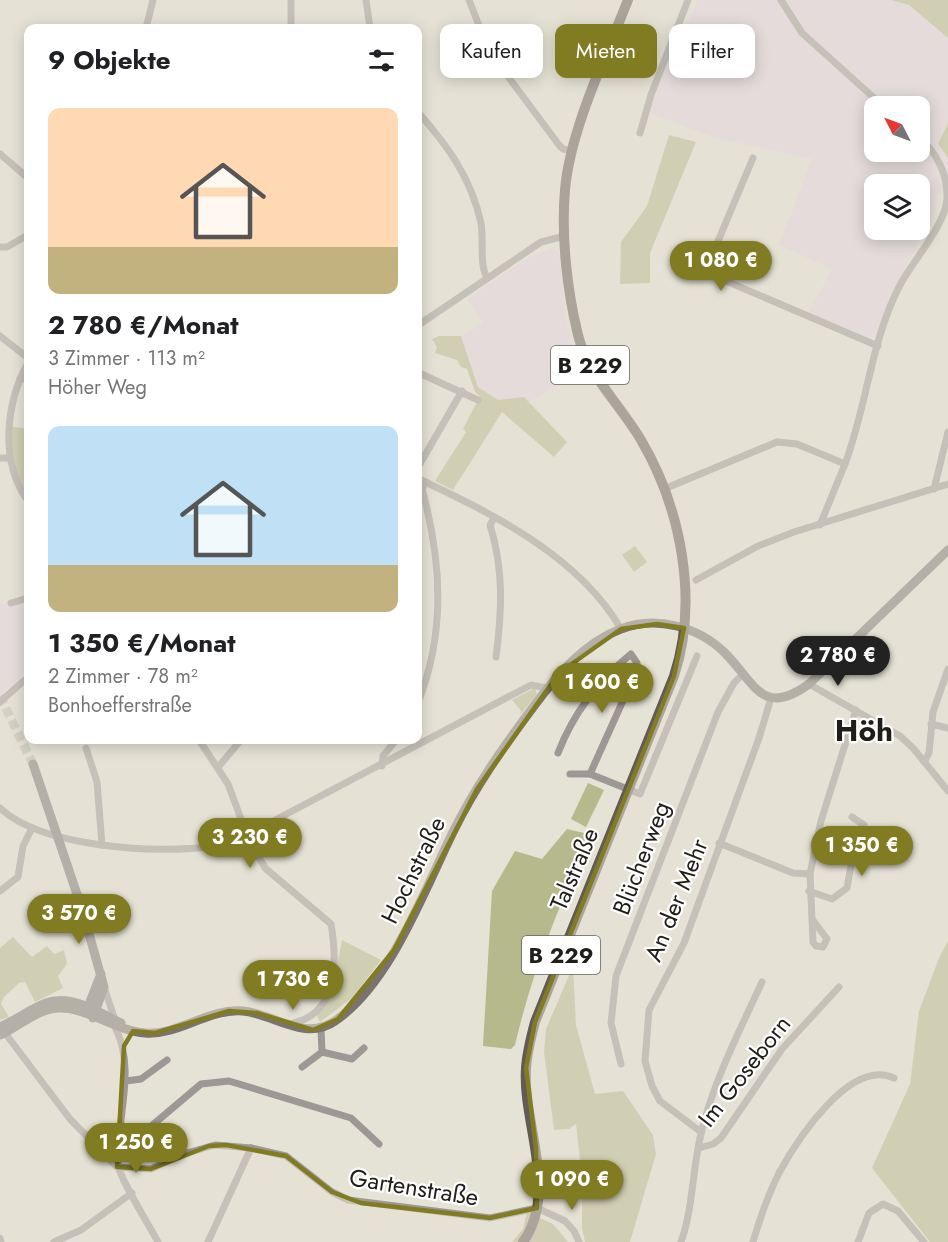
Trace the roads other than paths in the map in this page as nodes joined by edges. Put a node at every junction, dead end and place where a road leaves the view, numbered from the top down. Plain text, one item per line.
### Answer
1 (153, 0) edge
2 (291, 0) edge
3 (366, 0) edge
4 (469, 0) edge
5 (628, 0) edge
6 (688, 0) edge
7 (781, 0) edge
8 (147, 24) edge
9 (291, 24) edge
10 (369, 24) edge
11 (872, 96) edge
12 (422, 117) edge
13 (640, 133) dead end
14 (930, 150) edge
15 (572, 152) junction
16 (0, 154) edge
17 (753, 158) dead end
18 (24, 175) edge
19 (948, 200) edge
20 (565, 236) junction
21 (24, 237) edge
22 (1, 249) edge
23 (487, 278) junction
24 (422, 323) edge
25 (0, 336) edge
26 (878, 346) junction
27 (24, 355) edge
28 (24, 370) edge
29 (422, 374) edge
30 (20, 378) junction
31 (24, 379) edge
32 (462, 391) junction
33 (478, 400) dead end
34 (948, 432) edge
35 (0, 458) edge
36 (10, 458) junction
37 (422, 460) edge
38 (845, 464) junction
39 (422, 480) edge
40 (426, 482) junction
41 (948, 484) edge
42 (664, 489) junction
43 (934, 489) junction
44 (24, 496) edge
45 (494, 518) junction
46 (819, 525) junction
47 (948, 550) edge
48 (696, 580) dead end
49 (24, 599) edge
50 (11, 603) dead end
51 (621, 628) junction
52 (684, 628) junction
53 (697, 656) dead end
54 (496, 657) dead end
55 (948, 669) edge
56 (742, 675) junction
57 (24, 681) edge
58 (809, 684) junction
59 (547, 688) junction
60 (422, 691) edge
61 (771, 698) junction
62 (0, 702) edge
63 (856, 710) junction
64 (931, 724) junction
65 (948, 728) edge
66 (202, 744) edge
67 (238, 744) edge
68 (393, 744) edge
69 (86, 748) dead end
70 (558, 753) dead end
71 (924, 762) junction
72 (33, 764) tunnel mouth
73 (219, 766) junction
74 (382, 766) junction
75 (570, 774) dead end
76 (590, 774) junction
77 (629, 790) junction
78 (948, 791) edge
79 (0, 808) edge
80 (852, 817) dead end
81 (32, 828) junction
82 (247, 834) junction
83 (56, 835) junction
84 (719, 843) junction
85 (102, 845) junction
86 (810, 874) junction
87 (0, 891) edge
88 (809, 891) junction
89 (812, 919) dead end
90 (762, 982) dead end
91 (100, 986) junction
92 (839, 987) dead end
93 (74, 1003) junction
94 (92, 1012) junction
95 (115, 1024) junction
96 (290, 1024) junction
97 (321, 1029) junction
98 (133, 1031) junction
99 (2, 1032) edge
100 (124, 1046) junction
101 (364, 1048) dead end
102 (322, 1053) junction
103 (167, 1060) dead end
104 (621, 1064) dead end
105 (302, 1066) dead end
106 (894, 1078) dead end
107 (126, 1081) junction
108 (701, 1132) junction
109 (120, 1141) junction
110 (379, 1144) dead end
111 (251, 1148) junction
112 (699, 1148) junction
113 (117, 1167) junction
114 (132, 1193) junction
115 (537, 1208) junction
116 (54, 1242) edge
117 (158, 1242) edge
118 (208, 1242) edge
119 (524, 1242) edge
120 (579, 1242) edge
121 (681, 1242) edge
122 (753, 1242) edge
123 (858, 1242) edge
124 (924, 1242) edge

1 - 8 street
2 - 9 street
3 - 10 street
4 - 15 street
5 - 15 main road, B 229
6 - 13 street
7 - 11 street
12 - 23 street
14 - 19 street
15 - 20 main road, B 229
16 - 18 street
17 - 26 street
19 - 26 street
20 - 23 street
20 - 42 main road, B 229
21 - 22 street
23 - 24 street
25 - 27 street
26 - 38 street
28 - 30 street
29 - 32 street
30 - 31 street
30 - 36 street
32 - 33 street
32 - 37 street
34 - 43 street
35 - 36 street
36 - 44 street
38 - 42 street
38 - 46 street
39 - 40 street
40 - 45 street
40 - 60 street
41 - 43 street
42 - 52 main road, B 229
43 - 46 street
45 - 51 street
45 - 54 street
46 - 48 street
47 - 58 main road
49 - 50 street
51 - 52 main road, Hochstraße
51 - 59 main road, Hochstraße
52 - 56 main road
52 - 77 main road, Talstraße / B 229
53 - 77 street
55 - 64 street
56 - 61 main road
56 - 104 street, Blücherweg
57 - 62 street
58 - 61 main road
58 - 63 street
59 - 74 street
59 - 97 main road, Hochstraße
61 - 84 street, An der Mehr
63 - 71 street
63 - 86 street
64 - 65 street
64 - 71 street
66 - 73 street
67 - 73 street
68 - 74 street
69 - 85 street
70 - 76 street
71 - 78 street
72 - 83 main road
73 - 82 street
74 - 82 street
75 - 76 street
76 - 77 street
77 - 115 main road, Talstraße / B 229
79 - 81 street
80 - 88 street
81 - 83 street
81 - 87 street
82 - 85 street
82 - 96 street
83 - 85 street
83 - 91 main road
84 - 86 street
84 - 108 street, An der Mehr
86 - 88 street
88 - 89 street
90 - 108 street
91 - 93 main road
91 - 94 main road
91 - 95 street
92 - 112 street, Im Goseborn
93 - 94 main road
93 - 99 main road
94 - 95 main road
94 - 99 main road
95 - 98 main road
95 - 100 street
96 - 97 main road
96 - 98 main road
97 - 102 street
98 - 100 street
99 - 113 street
100 - 107 street
101 - 102 street
102 - 105 street
103 - 107 street
106 - 122 street
107 - 109 street
108 - 112 street
109 - 110 street
109 - 113 street
111 - 113 street, Gartenstraße
111 - 115 street, Gartenstraße
111 - 118 street
112 - 121 street
113 - 114 street
114 - 116 street
114 - 117 street
115 - 119 main road, Talstraße / B 229
115 - 120 street
123 - 124 street

